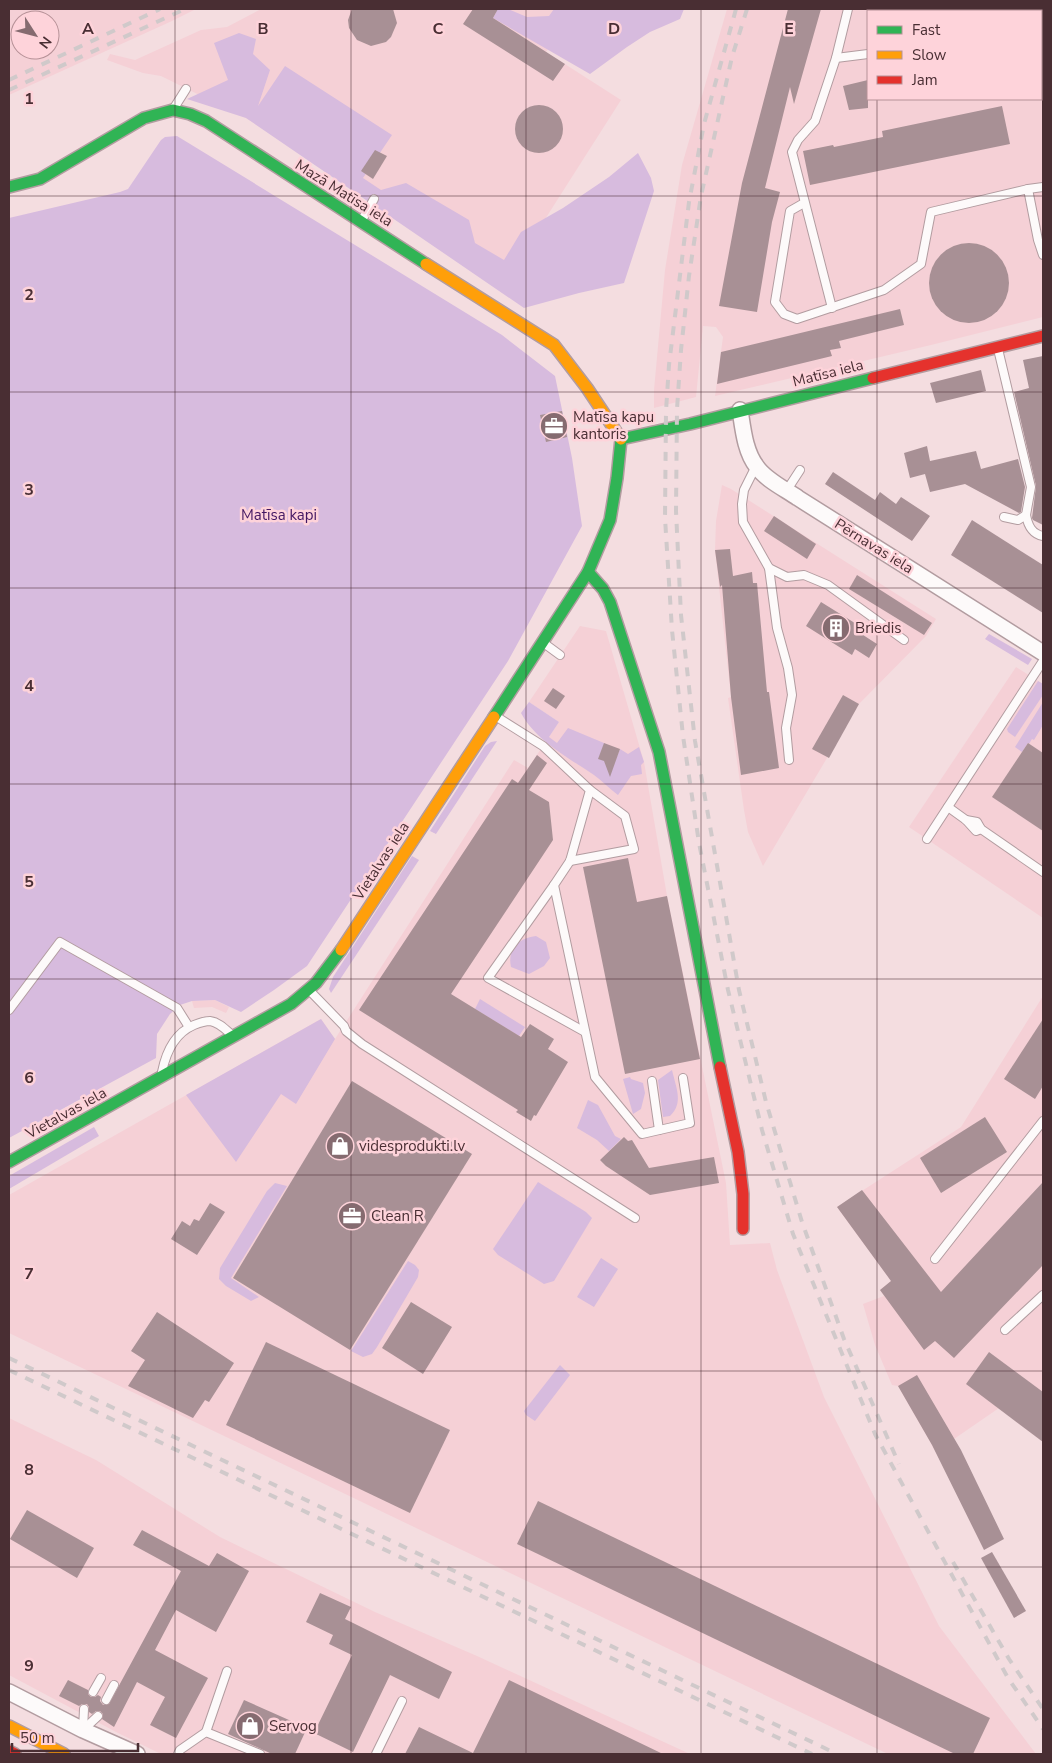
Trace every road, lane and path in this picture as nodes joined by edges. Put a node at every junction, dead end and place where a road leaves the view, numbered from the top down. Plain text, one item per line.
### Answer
1 (848, 9) edge
2 (867, 54) edge
3 (836, 58) junction
4 (186, 89) dead end
5 (173, 110) junction
6 (9, 187) edge
7 (1043, 188) edge
8 (1028, 189) junction
9 (374, 199) dead end
10 (804, 203) junction
11 (361, 222) junction
12 (1043, 255) edge
13 (832, 308) junction
14 (1043, 336) edge
15 (998, 347) junction
16 (740, 410) junction
17 (621, 439) junction
18 (756, 466) junction
19 (800, 470) dead end
20 (787, 490) junction
21 (1026, 515) junction
22 (1004, 517) dead end
23 (1043, 536) edge
24 (769, 568) junction
25 (588, 572) junction
26 (904, 640) dead end
27 (543, 643) junction
28 (1043, 654) edge
29 (560, 655) dead end
30 (1043, 661) edge
31 (495, 716) junction
32 (789, 760) dead end
33 (590, 790) junction
34 (948, 807) junction
35 (927, 839) dead end
36 (570, 861) junction
37 (1043, 872) edge
38 (554, 885) junction
39 (309, 990) junction
40 (9, 1010) edge
41 (189, 1027) junction
42 (585, 1032) junction
43 (234, 1037) junction
44 (160, 1078) junction
45 (684, 1078) dead end
46 (652, 1081) dead end
47 (1043, 1121) edge
48 (659, 1130) junction
49 (9, 1162) edge
50 (635, 1218) dead end
51 (743, 1230) dead end
52 (935, 1258) dead end
53 (1043, 1295) edge
54 (1005, 1330) dead end
55 (226, 1671) dead end
56 (101, 1678) dead end
57 (114, 1685) dead end
58 (9, 1692) edge
59 (93, 1692) dead end
60 (106, 1700) dead end
61 (402, 1700) dead end
62 (9, 1701) edge
63 (30, 1703) junction
64 (84, 1709) dead end
65 (98, 1716) dead end
66 (9, 1726) edge
67 (83, 1730) junction
68 (206, 1732) junction
69 (9, 1751) edge
70 (15, 1754) edge
71 (64, 1754) edge
72 (137, 1754) edge
73 (178, 1754) edge
74 (260, 1754) edge
75 (376, 1754) edge

1 - 3 lane
2 - 3 lane
3 - 10 lane
4 - 5 lane
5 - 6 street
5 - 11 street, Mazā Matīsa iela
7 - 8 lane
8 - 12 lane
8 - 13 lane
9 - 11 lane
10 - 13 lane
10 - 13 lane
11 - 17 street, Mazā Matīsa iela
14 - 15 street, Matīsa iela
15 - 16 street, Matīsa iela
15 - 21 lane
16 - 17 street, Matīsa iela
16 - 18 street, Pērnavas iela
17 - 25 street, Vietalvas iela
18 - 20 street, Pērnavas iela
18 - 24 lane
19 - 20 lane
20 - 28 street, Pērnavas iela
21 - 22 lane
21 - 23 lane
24 - 26 lane
24 - 32 lane
25 - 27 street, Vietalvas iela
25 - 51 street
27 - 29 lane
27 - 31 street, Vietalvas iela
30 - 34 lane
31 - 33 lane
31 - 39 street, Vietalvas iela
33 - 36 lane
33 - 36 lane
34 - 35 lane
34 - 37 lane
36 - 38 lane
38 - 42 lane
38 - 42 lane
39 - 43 street, Vietalvas iela
39 - 50 lane
40 - 41 lane
41 - 43 lane
41 - 44 lane
42 - 48 lane
43 - 44 street, Vietalvas iela
44 - 49 street, Vietalvas iela
45 - 48 lane
46 - 48 lane
47 - 52 lane
53 - 54 lane
55 - 68 lane
56 - 59 lane
57 - 60 lane
58 - 63 street
61 - 75 lane
62 - 63 street
63 - 67 street
64 - 67 lane
65 - 67 lane
66 - 71 street
67 - 72 street
68 - 73 lane
68 - 74 lane
69 - 70 street

